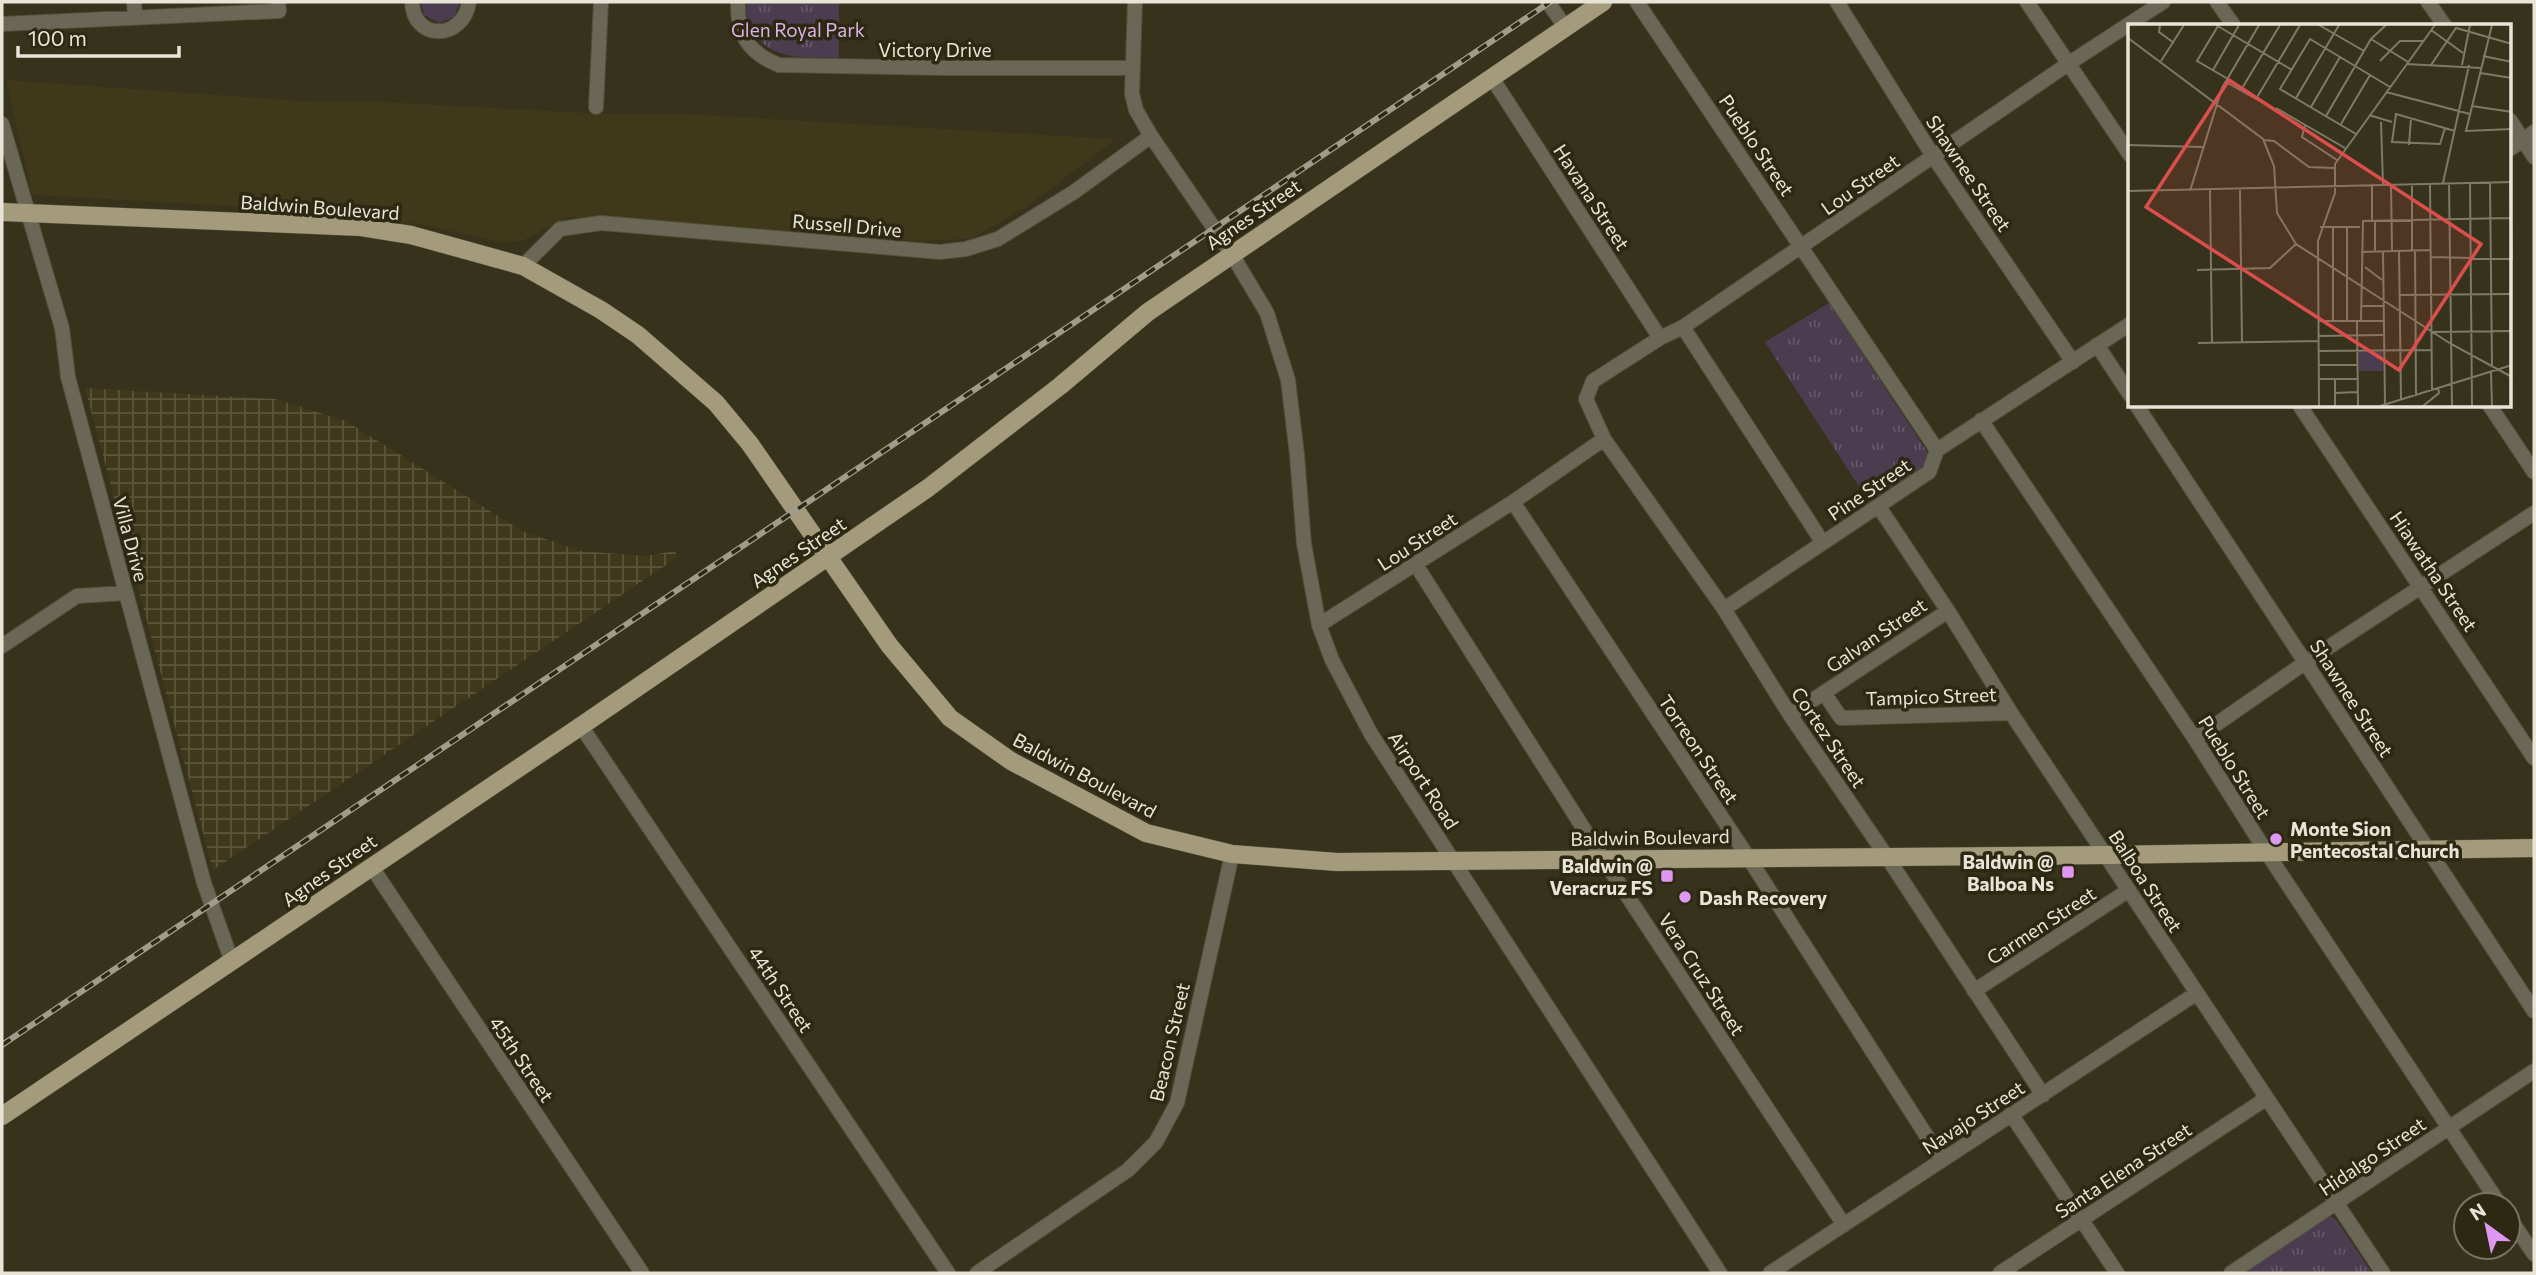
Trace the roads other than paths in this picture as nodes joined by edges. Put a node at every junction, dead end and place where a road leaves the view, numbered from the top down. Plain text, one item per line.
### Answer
1 (412, 2) edge
2 (469, 2) edge
3 (601, 2) edge
4 (737, 2) edge
5 (1135, 2) edge
6 (1548, 2) edge
7 (1603, 2) edge
8 (1637, 2) edge
9 (1837, 2) edge
10 (2027, 2) edge
11 (2163, 2) edge
12 (2217, 2) edge
13 (2428, 2) edge
14 (278, 6) edge
15 (134, 9) edge
16 (2, 24) edge
17 (2129, 24) edge
18 (2233, 24) edge
19 (2444, 24) edge
20 (2128, 25) edge
21 (1565, 27) junction
22 (2068, 64) junction
23 (1133, 68) junction
24 (1492, 78) junction
25 (596, 107) dead end
26 (2512, 122) edge
27 (2, 124) edge
28 (1151, 136) junction
29 (2529, 136) edge
30 (2512, 148) edge
31 (2128, 152) edge
32 (1933, 156) junction
33 (2534, 157) edge
34 (2, 212) edge
35 (26, 214) junction
36 (1803, 247) junction
37 (1231, 253) junction
38 (523, 266) junction
39 (2128, 325) edge
40 (1683, 327) junction
41 (1660, 338) junction
42 (2097, 345) junction
43 (2073, 362) junction
44 (2128, 392) edge
45 (1586, 400) joint
46 (2138, 408) edge
47 (2301, 408) edge
48 (2491, 408) edge
49 (1981, 420) junction
50 (1604, 439) junction
51 (1937, 450) junction
52 (2534, 472) edge
53 (1513, 502) junction
54 (1879, 507) junction
55 (2534, 513) edge
56 (1823, 543) junction
57 (827, 557) junction
58 (1416, 565) junction
59 (2423, 587) junction
60 (126, 593) junction
61 (1724, 609) junction
62 (1948, 611) junction
63 (1319, 625) junction
64 (2, 646) edge
65 (2306, 662) junction
66 (1824, 693) junction
67 (2011, 713) junction
68 (1790, 715) junction
69 (581, 726) junction
70 (2195, 739) junction
71 (2534, 758) edge
72 (2426, 848) junction
73 (2534, 848) edge
74 (2267, 853) junction
75 (1232, 854) junction
76 (2107, 855) junction
77 (1748, 857) junction
78 (1887, 857) junction
79 (1603, 859) junction
80 (1453, 860) junction
81 (371, 866) junction
82 (2129, 890) junction
83 (232, 962) junction
84 (1974, 991) junction
85 (2197, 993) junction
86 (2534, 1011) edge
87 (2534, 1071) edge
88 (2043, 1095) junction
89 (2267, 1098) junction
90 (2011, 1114) junction
91 (2, 1116) edge
92 (2448, 1128) junction
93 (1942, 1160) junction
94 (2491, 1191) edge
95 (2336, 1204) junction
96 (2082, 1220) junction
97 (1844, 1225) junction
98 (2522, 1236) edge
99 (2534, 1254) edge
100 (642, 1273) edge
101 (948, 1273) edge
102 (977, 1273) edge
103 (1720, 1273) edge
104 (1770, 1273) edge
105 (2000, 1273) edge
106 (2117, 1273) edge
107 (2231, 1273) edge
108 (2383, 1273) edge

1 - 2 street
3 - 25 street
4 - 23 street, Victory Drive
5 - 23 street, Airport Road
6 - 21 street
7 - 21 main road, Agnes Street
8 - 36 street, Pueblo Street
9 - 32 street, Shawnee Street
10 - 22 street
11 - 17 street, Lou Street
12 - 18 street
13 - 19 street
14 - 15 street
15 - 16 street
20 - 22 street, Lou Street
21 - 24 main road, Agnes Street
22 - 31 street
22 - 32 street, Lou Street
23 - 28 street, Airport Road
24 - 37 main road, Agnes Street
24 - 41 street, Havana Street
26 - 29 street
27 - 35 street, Villa Drive
28 - 37 street, Airport Road
28 - 38 street, Russell Drive
29 - 30 street
29 - 33 street
32 - 36 street, Lou Street
32 - 43 street, Shawnee Street
34 - 35 main road, Baldwin Boulevard
35 - 38 main road, Baldwin Boulevard
35 - 60 street, Villa Drive
36 - 40 street, Lou Street
36 - 51 street, Pueblo Street
37 - 57 main road, Agnes Street
37 - 63 street, Airport Road
38 - 57 main road, Baldwin Boulevard
39 - 42 street, Pine Street
40 - 41 street, Lou Street
40 - 56 street
41 - 45 street, Lou Street
42 - 43 street, Pine Street
42 - 44 street
43 - 49 street, Pine Street
45 - 50 street, Cortez Street
46 - 65 street, Shawnee Street
47 - 59 street, Hiawatha Street
48 - 52 street
49 - 51 street, Pine Street
49 - 70 street, Pueblo Street
50 - 53 street, Lou Street
50 - 61 street, Cortez Street
51 - 54 street, Pine Street
53 - 58 street, Lou Street
53 - 77 street, Torreon Street
54 - 56 street, Pine Street
54 - 62 street, Balboa Street
55 - 59 street
56 - 61 street, Pine Street
57 - 69 main road, Agnes Street
57 - 75 main road, Baldwin Boulevard
58 - 63 street, Lou Street
58 - 79 street, Vera Cruz Street
59 - 65 street
59 - 71 street, Hiawatha Street
60 - 64 street
60 - 83 street, Villa Drive
61 - 68 street, Cortez Street
62 - 66 street, Galvan Street
62 - 67 street, Balboa Street
63 - 80 street, Airport Road
65 - 70 street
65 - 72 street, Shawnee Street
66 - 67 street, Tampico Street
66 - 68 street, Galvan Street
67 - 76 street, Balboa Street
68 - 78 street, Cortez Street
69 - 81 main road, Agnes Street
69 - 101 street, 44th Street
70 - 74 street, Pueblo Street
72 - 73 main road, Baldwin Boulevard
72 - 74 main road, Baldwin Boulevard
72 - 86 street, Shawnee Street
74 - 76 main road, Baldwin Boulevard
74 - 92 street, Pueblo Street
75 - 80 main road, Baldwin Boulevard
75 - 102 street, Beacon Street
76 - 78 main road, Baldwin Boulevard
76 - 82 street, Balboa Street
77 - 78 main road, Baldwin Boulevard
77 - 79 main road, Baldwin Boulevard
77 - 93 street, Torreon Street
78 - 84 street, Cortez Street
79 - 80 main road, Baldwin Boulevard
79 - 97 street, Vera Cruz Street
80 - 103 street, Airport Road
81 - 83 main road, Agnes Street
81 - 100 street, 45th Street
82 - 84 street, Carmen Street
82 - 85 street, Balboa Street
83 - 91 main road, Agnes Street
84 - 88 street, Cortez Street
85 - 88 street, Navajo Street
85 - 89 street, Balboa Street
87 - 92 street, Hidalgo Street
88 - 90 street, Navajo Street
89 - 95 street, Balboa Street
89 - 96 street, Santa Elena Street
90 - 93 street, Navajo Street
90 - 96 street
92 - 94 street, Pueblo Street
92 - 95 street, Hidalgo Street
93 - 97 street, Navajo Street
95 - 107 street, Hidalgo Street
95 - 108 street, Balboa Street
96 - 105 street, Santa Elena Street
96 - 106 street
97 - 104 street, Navajo Street
98 - 99 street

